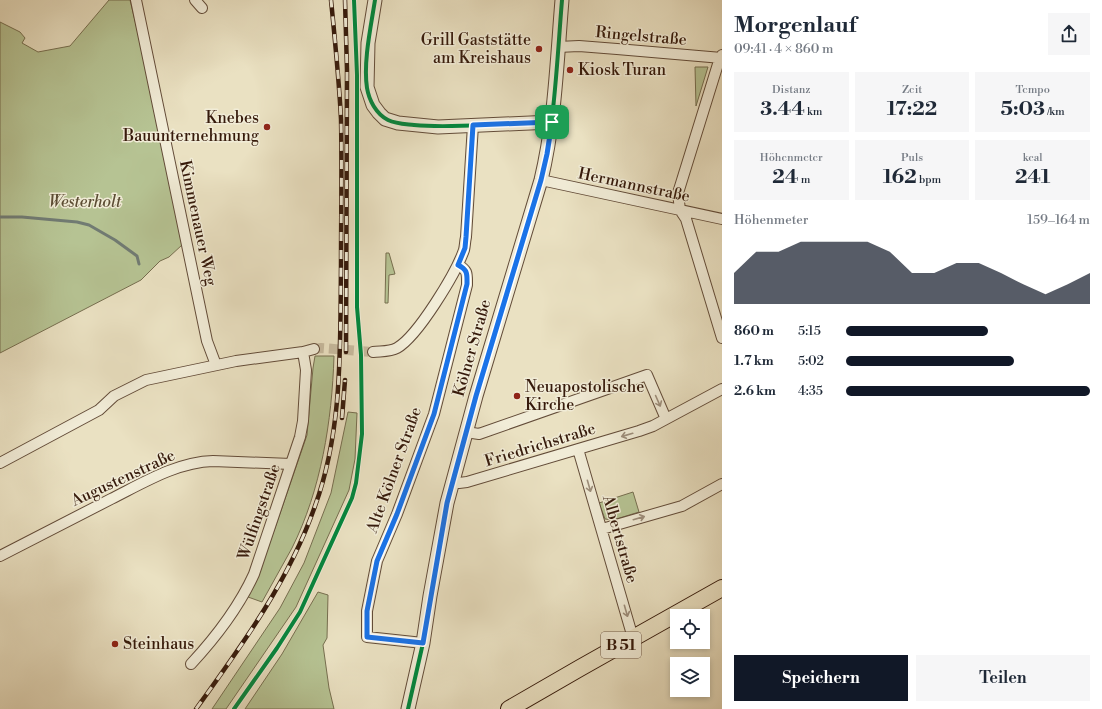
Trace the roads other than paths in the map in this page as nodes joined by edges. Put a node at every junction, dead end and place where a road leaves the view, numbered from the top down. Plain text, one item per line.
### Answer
1 (136, 0) edge
2 (195, 0) edge
3 (375, 0) edge
4 (562, 0) edge
5 (202, 8) dead end
6 (558, 47) junction
7 (722, 57) edge
8 (552, 122) junction
9 (473, 125) junction
10 (541, 180) junction
11 (680, 210) junction
12 (722, 219) edge
13 (458, 265) junction
14 (722, 338) edge
15 (314, 349) tunnel mouth
16 (303, 352) junction
17 (373, 352) tunnel mouth
18 (216, 365) junction
19 (722, 389) edge
20 (666, 419) junction
21 (466, 432) junction
22 (578, 449) junction
23 (0, 463) edge
24 (291, 464) junction
25 (452, 482) junction
26 (722, 484) edge
27 (602, 529) junction
28 (0, 556) edge
29 (722, 588) edge
30 (633, 638) junction
31 (423, 643) junction
32 (191, 664) dead end
33 (409, 708) edge
34 (515, 708) edge

1 - 18 street, Kimmenauer Weg
2 - 5 street
3 - 9 street
4 - 6 street, Kölner Straße
6 - 7 street, Ringelstraße
6 - 8 street, Kölner Straße
7 - 11 street
8 - 9 street
8 - 10 street, Kölner Straße
9 - 13 street
10 - 11 street, Hermannstraße
10 - 21 street, Kölner Straße
11 - 12 street, Hermannstraße
11 - 14 street
13 - 17 street
13 - 31 street, Alte Kölner Straße
15 - 16 street
16 - 18 street
16 - 24 street, Wülfingstraße
18 - 23 street
19 - 20 street, Friedrichstraße
21 -> 20 street
20 -> 22 street, Friedrichstraße
21 - 25 street, Kölner Straße
22 - 25 street, Friedrichstraße
22 -> 27 street, Albertstraße
24 - 28 street, Augustenstraße
24 - 32 street, Wülfingstraße
25 - 31 street, Kölner Straße
27 -> 26 street
27 -> 30 street, Albertstraße
29 - 30 main road, B 51
30 - 34 main road, B 51
31 - 33 street, Kölner Straße

